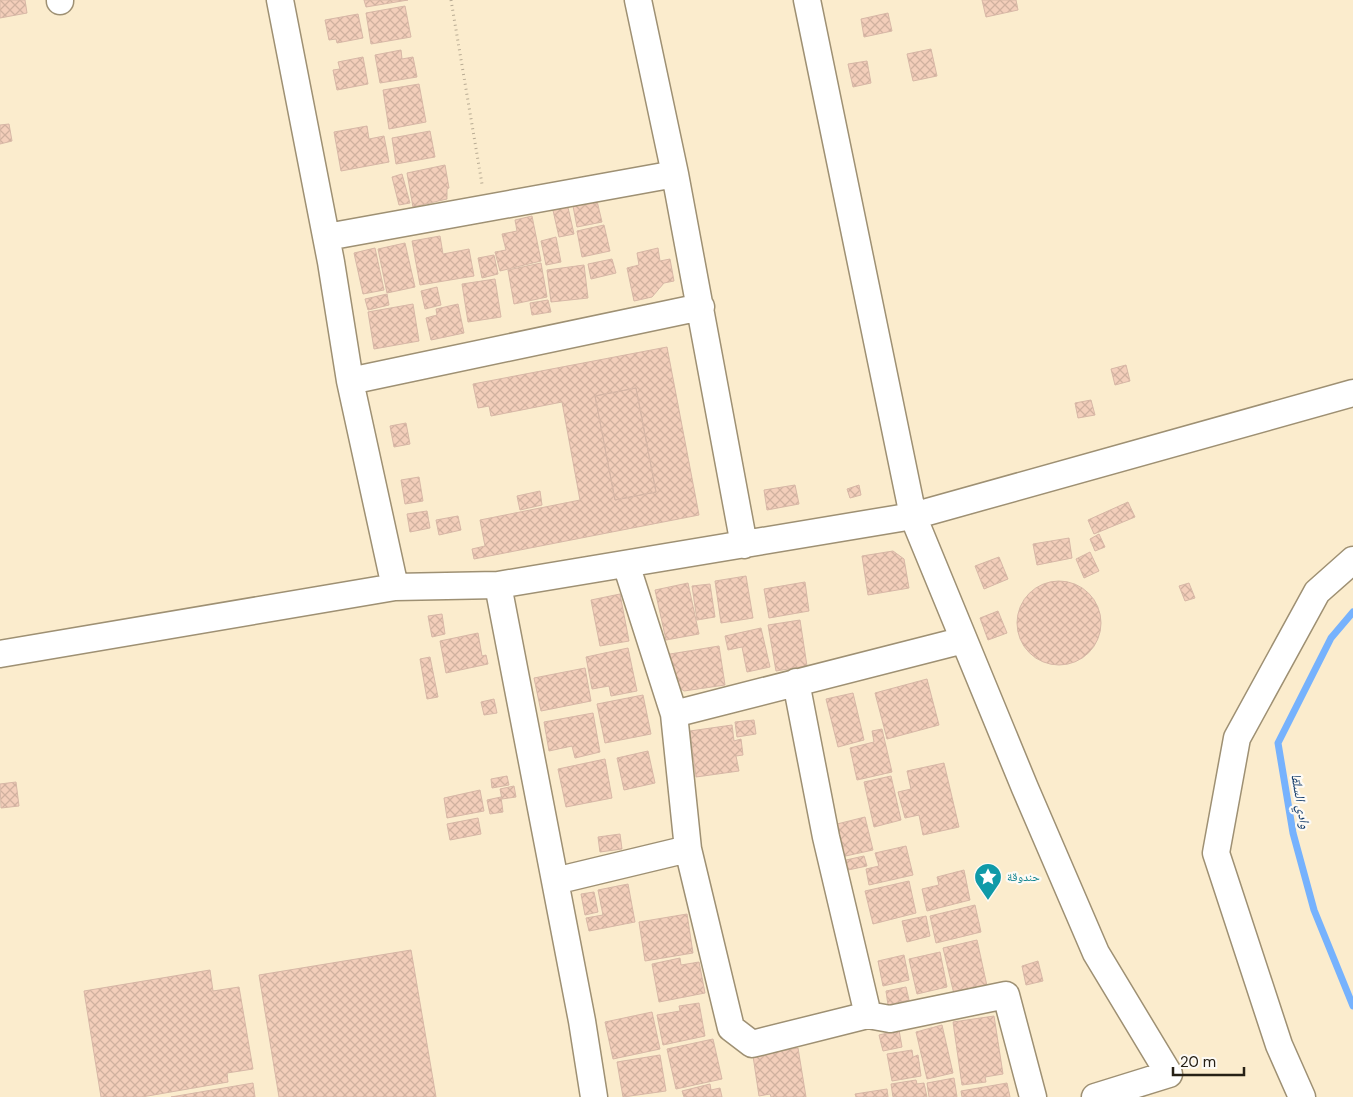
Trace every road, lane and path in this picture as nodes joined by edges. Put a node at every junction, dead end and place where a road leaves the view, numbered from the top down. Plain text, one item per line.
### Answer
1 (280, 0) edge
2 (451, 0) edge
3 (638, 0) edge
4 (807, 0) edge
5 (675, 174) junction
6 (487, 208) junction
7 (326, 237) junction
8 (701, 307) junction
9 (350, 381) junction
10 (1353, 393) edge
11 (912, 516) junction
12 (744, 545) junction
13 (1353, 560) edge
14 (626, 564) junction
15 (498, 585) junction
16 (395, 587) junction
17 (964, 640) junction
18 (0, 654) edge
19 (796, 682) junction
20 (674, 714) junction
21 (688, 849) junction
22 (555, 881) junction
23 (868, 1015) junction
24 (594, 1097) edge
25 (1034, 1097) edge
26 (1095, 1097) edge
27 (1302, 1097) edge

1 - 7 street
2 - 6 path
3 - 5 street
4 - 11 street
5 - 6 street
5 - 8 street
6 - 7 street
7 - 9 street
8 - 9 street
8 - 12 street
9 - 16 street
10 - 11 street
11 - 12 street
11 - 17 street
12 - 14 street
13 - 27 street
14 - 15 street
14 - 20 street
15 - 16 street
15 - 22 street
16 - 18 street
17 - 19 street
17 - 26 street
19 - 20 street
19 - 23 street
20 - 21 street
21 - 22 street
21 - 23 street
22 - 24 street
23 - 25 street

